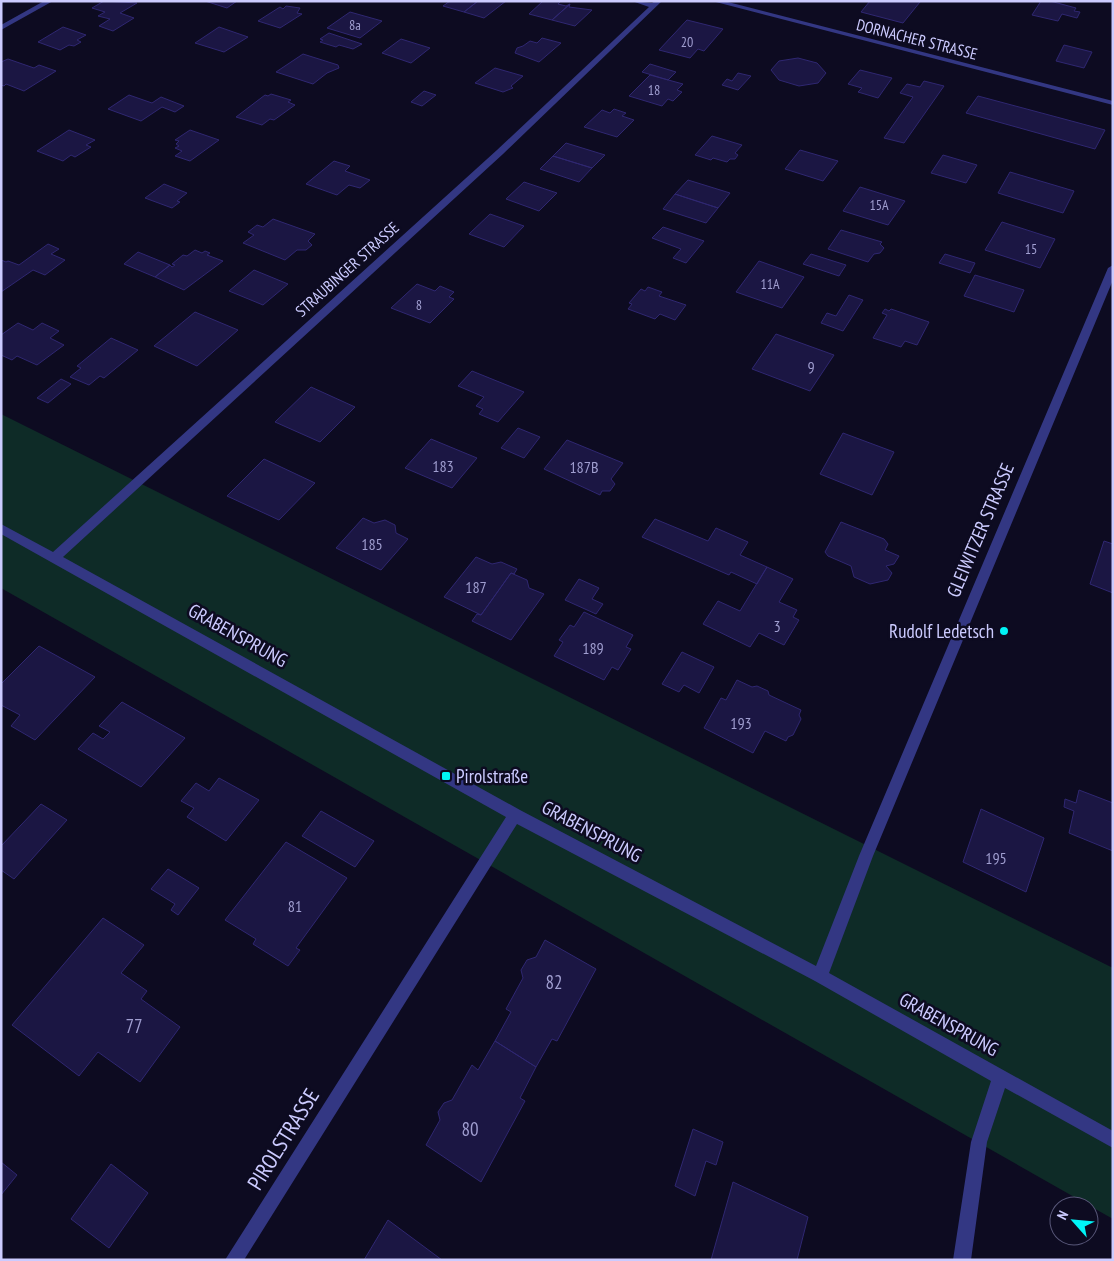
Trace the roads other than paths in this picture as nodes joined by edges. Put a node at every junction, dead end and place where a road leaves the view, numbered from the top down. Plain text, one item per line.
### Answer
1 (50, 1) edge
2 (635, 1) edge
3 (714, 1) edge
4 (657, 4) edge
5 (1, 28) edge
6 (1113, 103) edge
7 (1113, 268) edge
8 (1, 528) edge
9 (55, 557) junction
10 (515, 815) junction
11 (820, 976) junction
12 (1000, 1078) junction
13 (1113, 1140) edge
14 (234, 1260) edge
15 (962, 1260) edge

1 - 5 street
2 - 4 street
3 - 6 street, DORNACHER STRASSE
4 - 9 street, STRAUBINGER STRASSE
7 - 11 street, GLEIWITZER STRASSE
8 - 9 street, GRABENSPRUNG
9 - 10 street, GRABENSPRUNG
10 - 11 street, GRABENSPRUNG
10 - 14 street, PIROLSTRASSE
11 - 12 street, GRABENSPRUNG
12 - 13 street, GRABENSPRUNG
12 - 15 street

